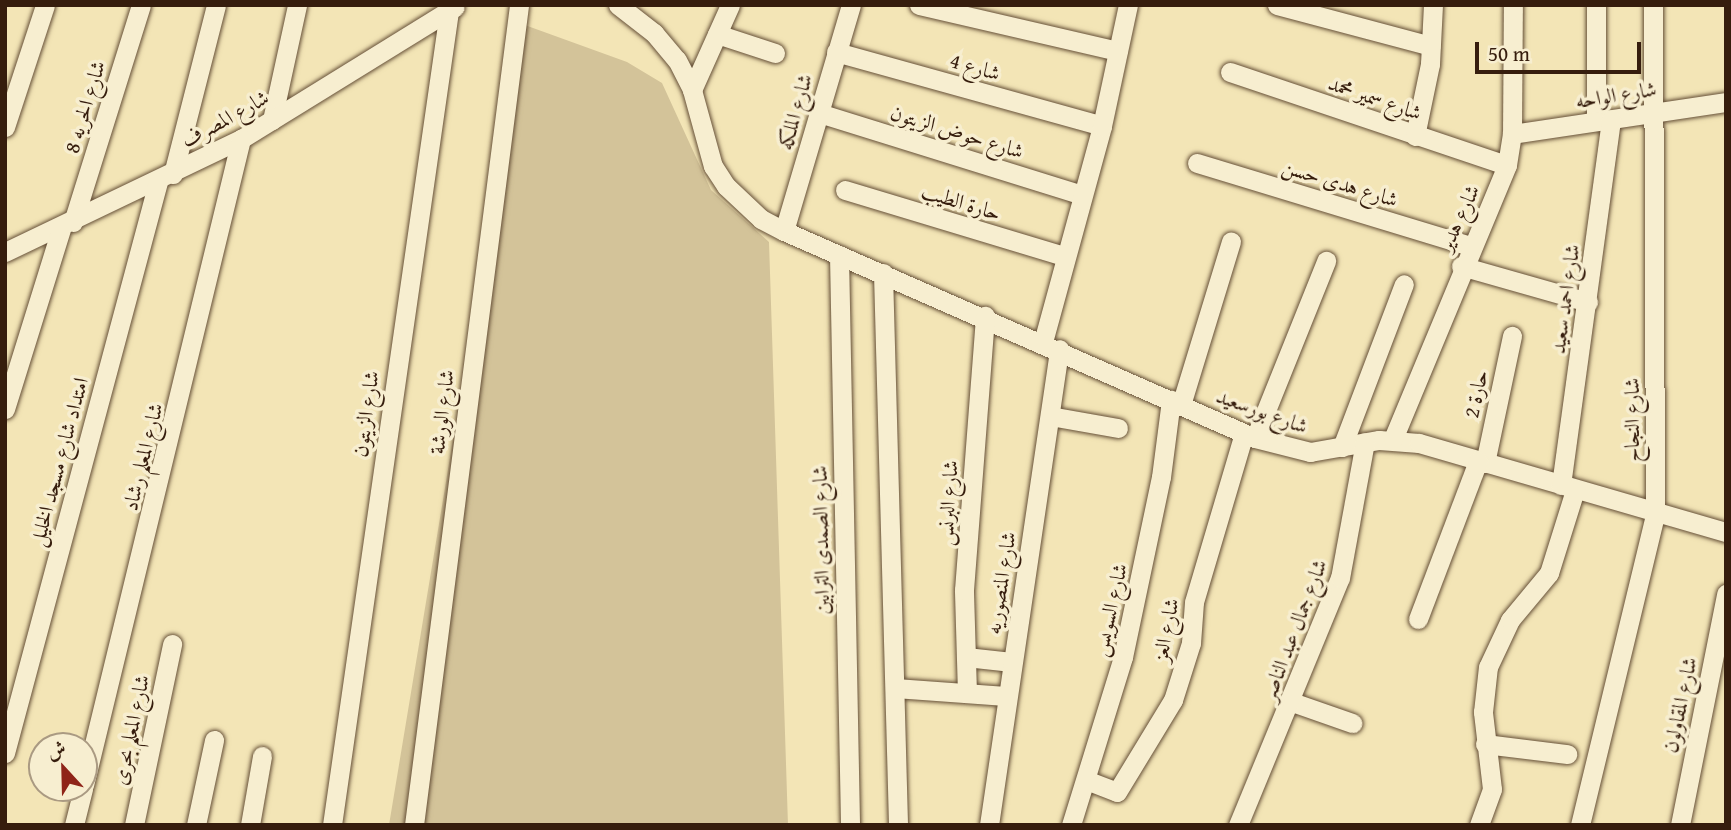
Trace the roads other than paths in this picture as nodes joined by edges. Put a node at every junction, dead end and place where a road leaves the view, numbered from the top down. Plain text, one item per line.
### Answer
1 (45, 5) edge
2 (141, 5) edge
3 (216, 5) edge
4 (297, 5) edge
5 (519, 5) edge
6 (618, 5) edge
7 (730, 5) edge
8 (850, 5) edge
9 (919, 5) edge
10 (1128, 5) edge
11 (1276, 5) edge
12 (1433, 5) edge
13 (1513, 5) edge
14 (1597, 5) edge
15 (1653, 5) edge
16 (453, 8) edge
17 (717, 34) junction
18 (1431, 46) junction
19 (1118, 51) junction
20 (836, 52) junction
21 (775, 53) dead end
22 (1230, 72) dead end
23 (692, 90) junction
24 (1726, 102) edge
25 (819, 113) junction
26 (1654, 113) junction
27 (272, 120) junction
28 (1603, 120) junction
29 (1102, 126) junction
30 (5, 127) edge
31 (1512, 134) junction
32 (1415, 135) junction
33 (241, 139) junction
34 (1197, 163) dead end
35 (1507, 165) junction
36 (165, 178) junction
37 (845, 190) dead end
38 (1082, 195) junction
39 (67, 224) junction
40 (784, 231) junction
41 (1231, 242) dead end
42 (1471, 246) junction
43 (5, 252) edge
44 (839, 255) junction
45 (1064, 256) junction
46 (1326, 261) dead end
47 (1461, 266) junction
48 (883, 273) junction
49 (1404, 284) dead end
50 (1588, 302) junction
51 (985, 316) junction
52 (1512, 335) dead end
53 (1051, 346) junction
54 (1176, 402) junction
55 (5, 409) edge
56 (1050, 416) junction
57 (1118, 428) dead end
58 (1250, 436) junction
59 (1393, 439) junction
60 (1366, 442) junction
61 (1342, 447) junction
62 (1482, 462) junction
63 (1568, 488) junction
64 (1655, 515) junction
65 (1726, 532) edge
66 (1726, 594) edge
67 (1418, 619) dead end
68 (172, 644) dead end
69 (965, 657) junction
70 (1012, 662) junction
71 (895, 688) junction
72 (967, 693) junction
73 (1006, 696) junction
74 (1292, 702) junction
75 (1352, 723) dead end
76 (97, 732) edge
77 (214, 740) dead end
78 (1485, 744) junction
79 (5, 753) edge
80 (1567, 754) dead end
81 (262, 756) dead end
82 (1086, 780) junction
83 (80, 802) edge
84 (74, 825) edge
85 (134, 825) edge
86 (196, 825) edge
87 (250, 825) edge
88 (332, 825) edge
89 (414, 825) edge
90 (850, 825) edge
91 (898, 825) edge
92 (989, 825) edge
93 (1071, 825) edge
94 (1238, 825) edge
95 (1479, 825) edge
96 (1580, 825) edge
97 (1680, 825) edge

1 - 30 street
2 - 39 street, شارع الحريه 8
3 - 36 street, امتداد شارع مسجد الخليل
4 - 27 street
5 - 89 street, شارع الورشة
6 - 23 street, شارع بورسعيد
7 - 17 street
8 - 20 street, شارع الملكه
9 - 19 street
10 - 19 street, شارع المنصوريه
11 - 18 street
12 - 18 street
13 - 31 street, شارع هدير
14 - 28 street, شارع احمد سعيد
15 - 26 street, شارع النجاح
16 - 27 street, شارع المصرف
16 - 88 street, شارع الزيتون
17 - 21 street
17 - 23 street
18 - 32 street
19 - 29 street, شارع المنصوريه
20 - 25 street, شارع الملكه
20 - 29 street, شارع 4
22 - 32 street, شارع سمير محمد
23 - 40 street, شارع بورسعيد
24 - 26 street, شارع الواحه
25 - 38 street, شارع حوض الزيتون
25 - 40 street, شارع الملكه
26 - 28 street, شارع الواحه
26 - 64 street, شارع النجاح
27 - 33 street, شارع المصرف
28 - 31 street, شارع الواحه
28 - 50 street, شارع احمد سعيد
29 - 38 street, شارع المنصوريه
31 - 35 street, شارع هدير
32 - 35 street, شارع سمير محمد
33 - 36 street, شارع المصرف
33 - 76 street, شارع المعلم رشاد
34 - 42 street, شارع هدى حسن
35 - 42 street, شارع هدير
36 - 39 street, شارع المصرف
36 - 79 street, امتداد شارع مسجد الخليل
37 - 45 street, حارة الطيب
38 - 45 street, شارع المنصوريه
39 - 43 street, شارع المصرف
39 - 55 street, شارع الحريه 8
40 - 44 street, شارع بورسعيد
41 - 54 street, شارع السويس
42 - 47 street, شارع هدير
44 - 48 street, شارع بورسعيد
44 - 90 street, شارع الصمدى الترابين
45 - 53 street, شارع المنصوريه
46 - 58 street, شارع العز
47 - 50 street
47 - 59 street, شارع هدير
48 - 51 street, شارع بورسعيد
48 - 71 street
49 - 61 street
50 - 63 street, شارع احمد سعيد
51 - 53 street, شارع بورسعيد
51 - 69 street, شارع البرنس
52 - 62 street, حارة 2
53 - 54 street, شارع بورسعيد
53 - 56 street, شارع المنصوريه
54 - 58 street, شارع بورسعيد
54 - 82 street, شارع السويس
56 - 57 street
56 - 70 street, شارع المنصوريه
58 - 61 street, شارع بورسعيد
58 - 82 street, شارع العز
59 - 60 street, شارع بورسعيد
59 - 62 street, شارع بورسعيد
60 - 61 street, شارع بورسعيد
60 - 74 street, شارع جمال عبد الناصر
62 - 63 street, شارع بورسعيد
62 - 67 street, حارة 2
63 - 64 street, شارع بورسعيد
63 - 78 street, شارع احمد سعيد
64 - 65 street, شارع بورسعيد
64 - 96 street, شارع النجاح
66 - 97 street, شارع المقاولون
68 - 85 street, شارع المعلم بحرى
69 - 70 street
69 - 72 street, شارع البرنس
70 - 73 street, شارع المنصوريه
71 - 72 street
71 - 91 street
72 - 73 street
73 - 92 street, شارع المنصوريه
74 - 75 street
74 - 94 street, شارع جمال عبد الناصر
77 - 86 street
78 - 80 street
78 - 95 street, شارع احمد سعيد
81 - 87 street
82 - 93 street, شارع السويس
83 - 84 street, شارع المعلم رشاد

